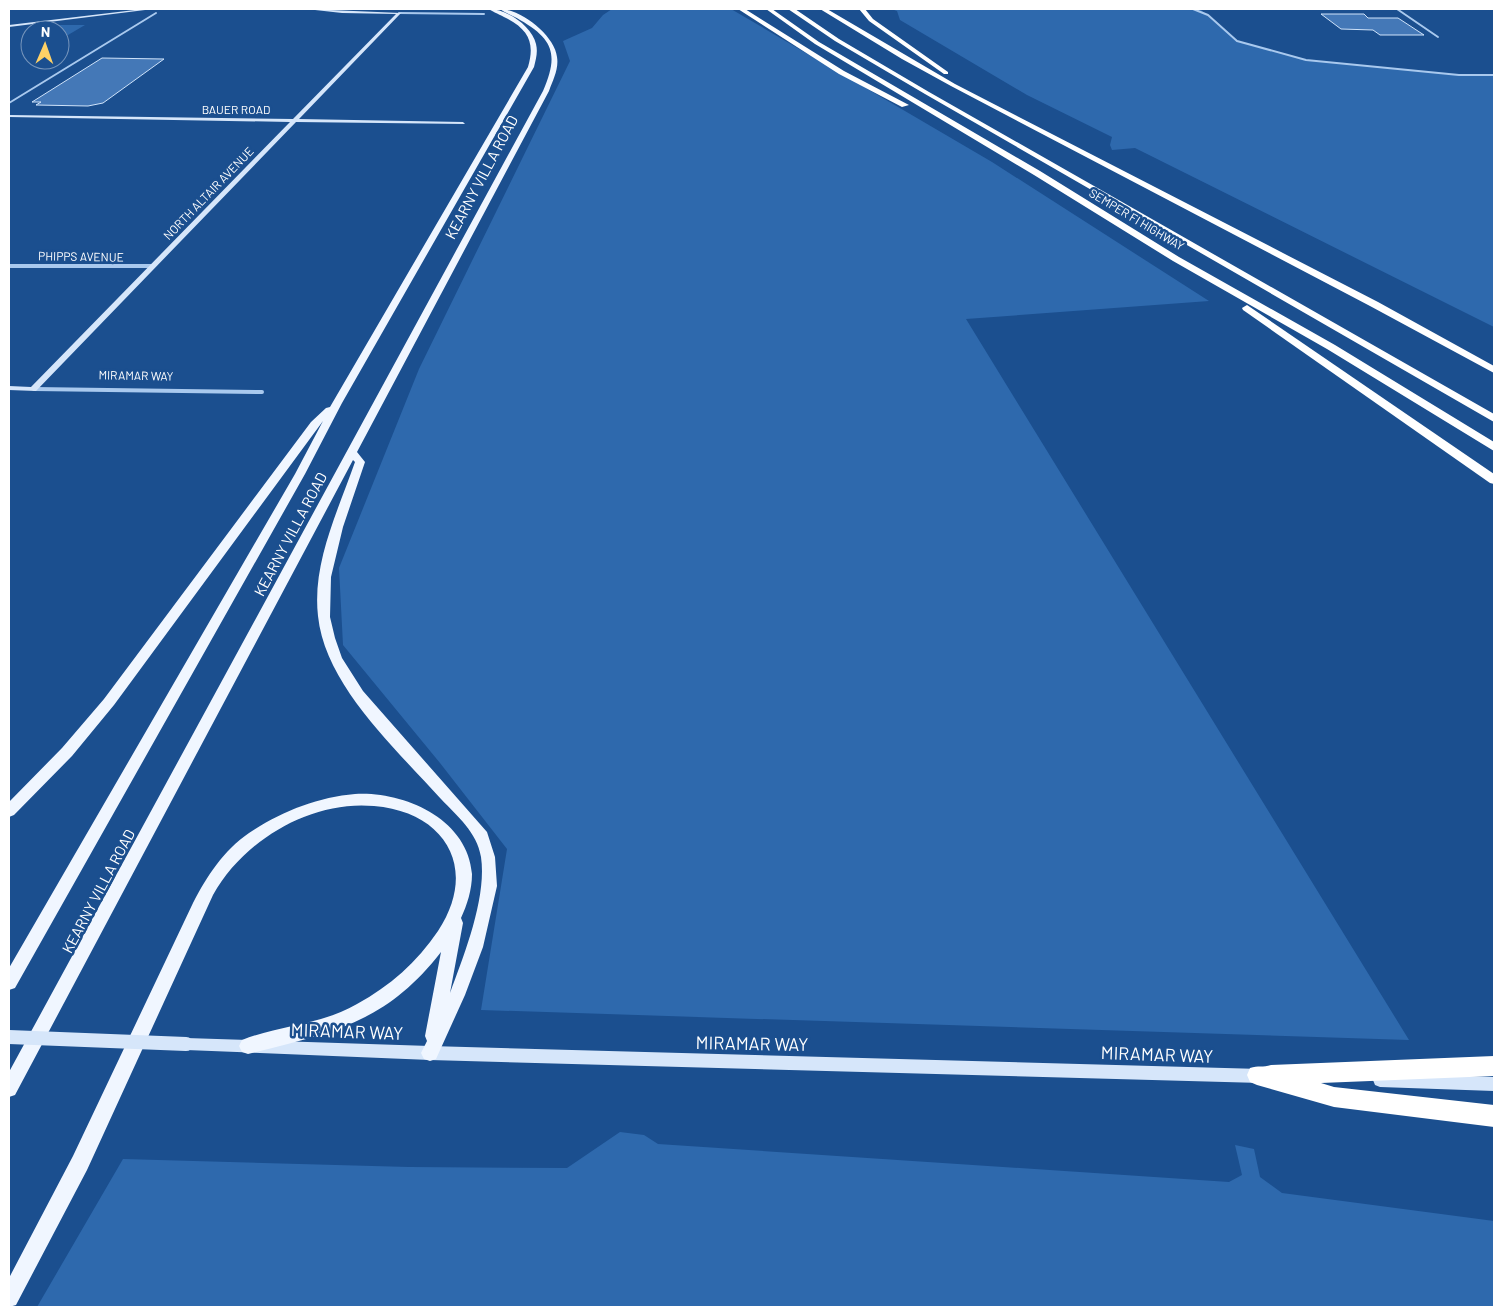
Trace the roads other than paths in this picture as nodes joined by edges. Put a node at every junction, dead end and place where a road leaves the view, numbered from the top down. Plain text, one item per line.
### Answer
1 (148, 9) edge
2 (308, 9) edge
3 (491, 9) edge
4 (502, 9) edge
5 (741, 9) edge
6 (769, 9) edge
7 (791, 9) edge
8 (801, 9) edge
9 (824, 9) edge
10 (862, 9) edge
11 (1193, 9) edge
12 (1398, 9) edge
13 (156, 12) dead end
14 (399, 13) junction
15 (484, 14) dead end
16 (9, 26) edge
17 (1438, 37) dead end
18 (1494, 75) edge
19 (953, 85) junction
20 (9, 102) edge
21 (9, 116) edge
22 (294, 120) junction
23 (463, 123) dead end
24 (962, 129) junction
25 (1027, 150) junction
26 (1111, 220) junction
27 (1176, 259) junction
28 (9, 266) edge
29 (152, 266) junction
30 (1331, 346) junction
31 (1494, 370) edge
32 (9, 388) edge
33 (33, 389) junction
34 (262, 392) dead end
35 (337, 403) junction
36 (1494, 409) edge
37 (1494, 419) edge
38 (1494, 430) edge
39 (1494, 446) edge
40 (352, 453) junction
41 (1494, 480) edge
42 (9, 811) edge
43 (460, 897) junction
44 (9, 983) edge
45 (9, 1037) edge
46 (248, 1046) junction
47 (430, 1053) junction
48 (1494, 1066) edge
49 (1257, 1075) junction
50 (1494, 1084) edge
51 (9, 1089) edge
52 (1494, 1116) edge
53 (9, 1298) edge

1 - 16 street
2 - 14 street
3 - 35 main road, KEARNY VILLA ROAD
4 - 40 main road, KEARNY VILLA ROAD
5 - 24 highway
6 - 24 highway, SEMPER FI HIGHWAY
7 - 25 highway
8 - 36 highway
9 - 19 highway
10 - 19 highway
11 - 18 street
12 - 17 street
13 - 20 street
14 - 15 street
14 - 22 street, NORTH ALTAIR AVENUE
19 - 31 highway
21 - 22 street, BAUER ROAD
22 - 23 street, BAUER ROAD
22 - 29 street, NORTH ALTAIR AVENUE
24 - 26 highway, SEMPER FI HIGHWAY
25 - 26 highway
25 - 37 highway
26 - 27 highway, SEMPER FI HIGHWAY
27 - 30 highway, SEMPER FI HIGHWAY
27 - 41 highway
28 - 29 street, PHIPPS AVENUE
29 - 33 street, NORTH ALTAIR AVENUE
30 - 38 highway
30 - 39 highway, SEMPER FI HIGHWAY
32 - 33 street, MIRAMAR WAY
33 - 34 street, MIRAMAR WAY
35 - 42 main road
35 - 44 main road, KEARNY VILLA ROAD
40 - 47 main road
40 - 51 main road, KEARNY VILLA ROAD
43 - 46 main road
43 - 47 main road
43 - 53 main road
45 - 46 street, MIRAMAR WAY, bridge
46 - 47 street, MIRAMAR WAY
47 - 49 street, MIRAMAR WAY
48 - 49 highway
49 - 50 street, MIRAMAR WAY
49 - 52 highway

